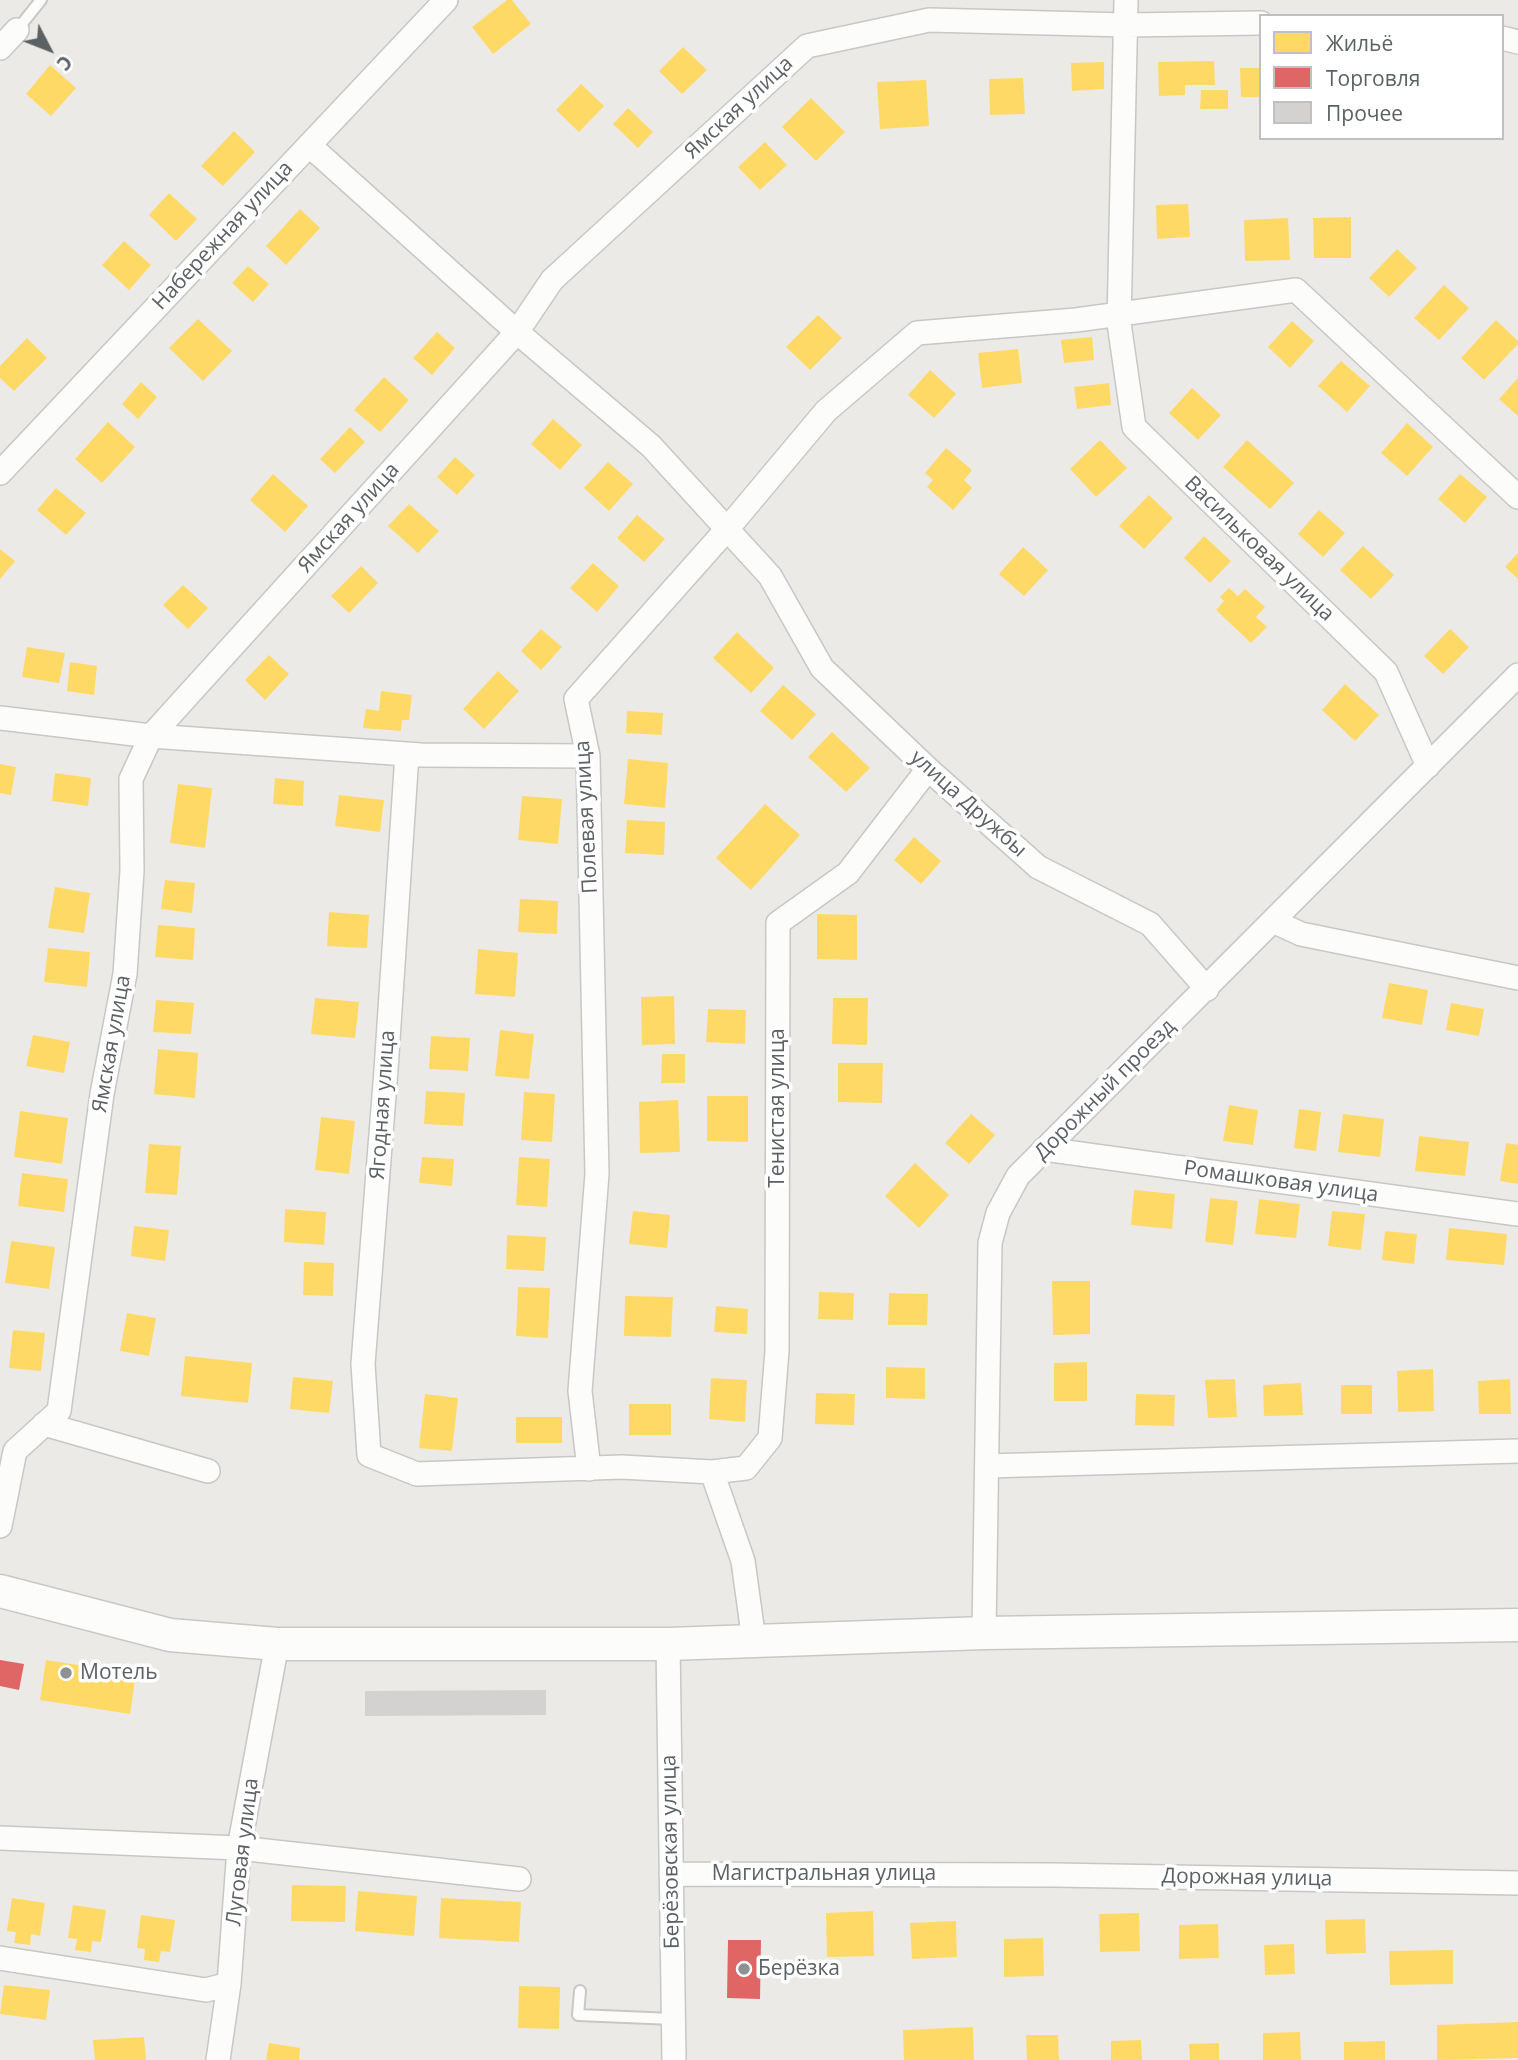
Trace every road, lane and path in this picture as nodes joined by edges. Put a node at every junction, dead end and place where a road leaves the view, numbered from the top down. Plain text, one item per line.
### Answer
1 (41, 0) edge
2 (446, 0) edge
3 (1126, 0) edge
4 (1259, 23) edge
5 (1126, 25) junction
6 (17, 30) joint
7 (0, 48) edge
8 (309, 145) junction
9 (1119, 318) junction
10 (517, 332) junction
11 (0, 473) edge
12 (1518, 497) edge
13 (728, 528) junction
14 (1518, 675) edge
15 (0, 718) edge
16 (151, 736) junction
17 (407, 754) junction
18 (588, 756) junction
19 (1428, 765) junction
20 (928, 769) junction
21 (1275, 922) junction
22 (1518, 978) edge
23 (1207, 989) junction
24 (1044, 1150) junction
25 (1518, 1214) edge
26 (44, 1424) junction
27 (1518, 1451) edge
28 (987, 1466) junction
29 (589, 1469) junction
30 (208, 1471) dead end
31 (712, 1472) junction
32 (0, 1527) edge
33 (0, 1591) edge
34 (1518, 1625) edge
35 (984, 1633) junction
36 (754, 1641) junction
37 (277, 1644) junction
38 (668, 1644) junction
39 (0, 1838) edge
40 (239, 1848) junction
41 (671, 1874) junction
42 (976, 1875) joint
43 (519, 1879) dead end
44 (1518, 1883) edge
45 (0, 1958) edge
46 (229, 1984) junction
47 (580, 1991) dead end
48 (673, 2019) junction
49 (218, 2060) edge
50 (674, 2060) edge

1 - 6 lane
2 - 8 street, Набережная улица
3 - 5 street, Васильковая улица
4 - 5 street, Ямская улица
5 - 9 street, Васильковая улица
5 - 10 street, Ямская улица
6 - 7 street
8 - 10 street, улица Дружбы
8 - 11 street, Набережная улица
9 - 12 street
9 - 13 street, Полевая улица
9 - 19 street, Васильковая улица
10 - 13 street, улица Дружбы
10 - 16 street, Ямская улица
13 - 18 street, Полевая улица
13 - 20 street, улица Дружбы
14 - 19 street, Дорожный проезд
15 - 16 street
16 - 17 street
16 - 26 street, Ямская улица
17 - 18 street
17 - 29 street, Ягодная улица
18 - 29 street, Полевая улица
19 - 21 street, Дорожный проезд
20 - 23 street, улица Дружбы
20 - 31 street, Тенистая улица
21 - 22 street
21 - 23 street, Дорожный проезд
23 - 24 street, Дорожный проезд
24 - 25 street, Ромашковая улица
24 - 28 street, Дорожный проезд
26 - 30 street
26 - 32 street, Ямская улица
27 - 28 street
28 - 35 street, Дорожный проезд
29 - 31 street
31 - 36 street
33 - 37 main road
34 - 35 main road
35 - 36 main road
36 - 38 main road
37 - 38 main road
37 - 40 street, Луговая улица
38 - 41 street, Берёзовская улица
39 - 40 street
40 - 43 street
40 - 46 street, Луговая улица
41 - 42 street, Магистральная улица
41 - 48 street, Берёзовская улица
42 - 44 street, Дорожная улица
45 - 46 street
46 - 49 street, Луговая улица
47 - 48 lane
48 - 50 street, Берёзовская улица

